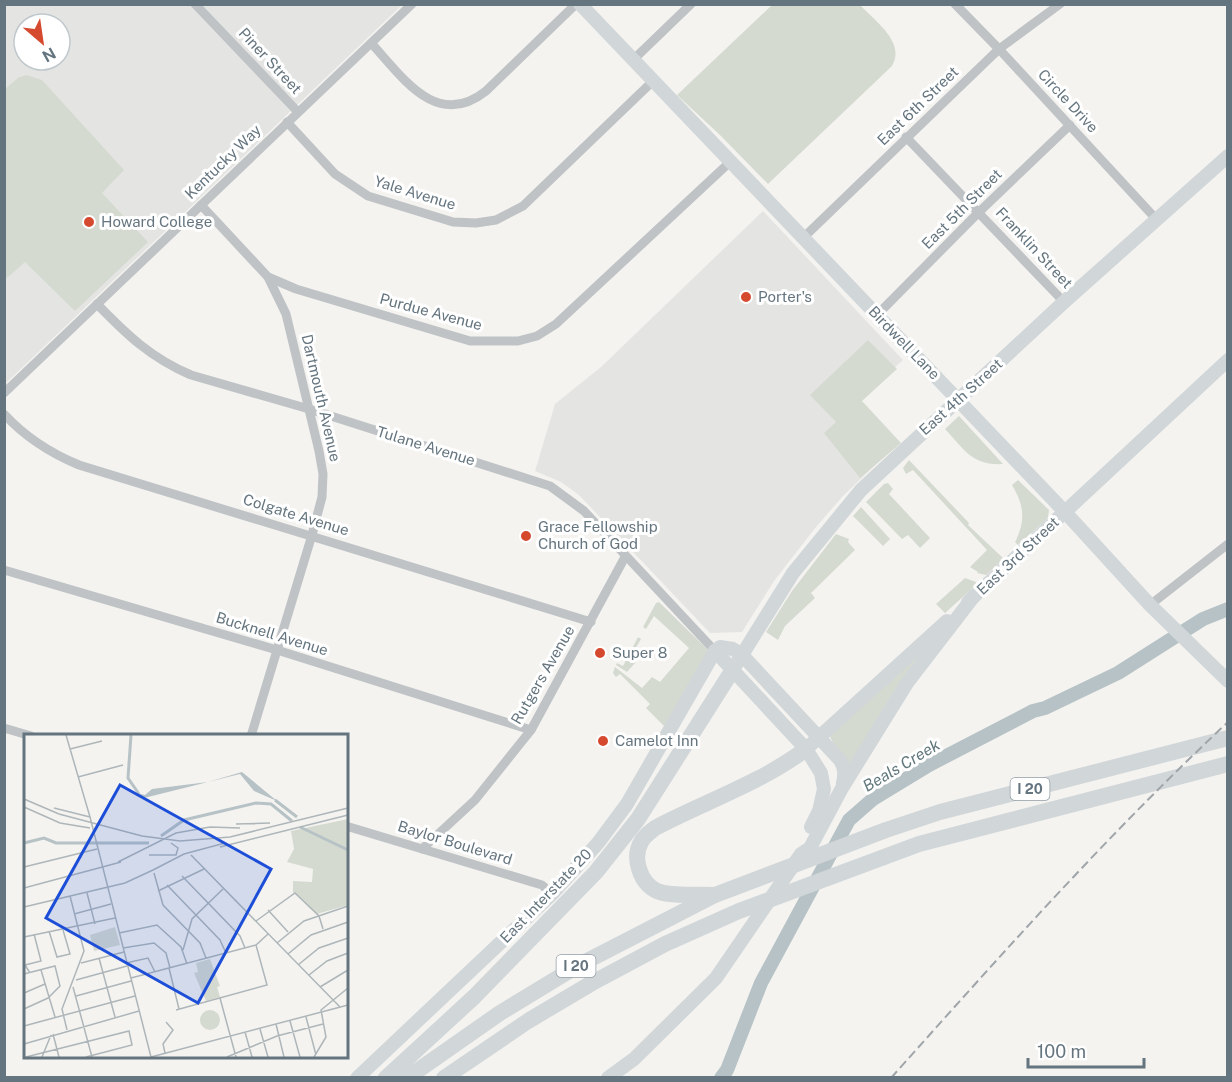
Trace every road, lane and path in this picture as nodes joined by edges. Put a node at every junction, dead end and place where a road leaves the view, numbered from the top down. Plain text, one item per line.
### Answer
1 (195, 4) edge
2 (412, 4) edge
3 (578, 4) edge
4 (691, 4) edge
5 (955, 4) edge
6 (1060, 4) edge
7 (372, 44) junction
8 (999, 49) junction
9 (633, 60) junction
10 (653, 81) junction
11 (298, 112) junction
12 (287, 122) junction
13 (1070, 125) junction
14 (906, 137) junction
15 (1227, 156) edge
16 (730, 162) junction
17 (201, 205) junction
18 (979, 212) junction
19 (1157, 220) junction
20 (803, 238) junction
21 (268, 277) junction
22 (1064, 302) junction
23 (98, 304) junction
24 (877, 315) junction
25 (1227, 360) edge
26 (4, 393) edge
27 (959, 401) junction
28 (309, 409) junction
29 (4, 414) edge
30 (1065, 512) junction
31 (312, 535) junction
32 (1227, 544) edge
33 (626, 557) junction
34 (4, 570) edge
35 (974, 596) junction
36 (1150, 605) junction
37 (591, 622) junction
38 (277, 650) junction
39 (715, 651) junction
40 (742, 655) junction
41 (732, 671) junction
42 (1227, 681) edge
43 (4, 728) edge
44 (531, 730) junction
45 (27, 734) edge
46 (251, 734) edge
47 (819, 736) junction
48 (1227, 738) edge
49 (806, 749) junction
50 (1227, 764) edge
51 (842, 788) junction
52 (348, 827) edge
53 (422, 849) junction
54 (801, 854) junction
55 (552, 894) junction
56 (715, 895) junction
57 (357, 1077) edge
58 (387, 1077) edge
59 (407, 1077) edge
60 (444, 1077) edge
61 (608, 1077) edge

1 - 11 street, Piner Street
2 - 7 street, Kentucky Way
3 - 7 street
3 - 9 main road, Birdwell Lane
4 - 9 street
5 - 8 street, Circle Drive
6 - 8 street, East 6th Street
7 - 11 street, Kentucky Way
8 - 13 street, Circle Drive
8 - 14 street, East 6th Street
9 - 10 main road, Birdwell Lane
10 - 12 street, Yale Avenue
10 - 16 main road, Birdwell Lane
11 - 12 street, Kentucky Way
12 - 17 street, Kentucky Way
13 - 18 street, East 5th Street
13 - 19 street, Circle Drive
14 - 18 street, Franklin Street
14 - 20 street, East 6th Street
15 - 19 main road, East 4th Street
16 - 20 main road, Birdwell Lane
16 - 21 street, Purdue Avenue
17 - 21 street, Purdue Avenue
17 - 23 street, Kentucky Way
18 - 22 street, Franklin Street
18 - 24 street, East 5th Street
19 - 22 main road, East 4th Street
20 - 24 main road, Birdwell Lane
21 - 28 street, Dartmouth Avenue
22 - 27 main road, East 4th Street
23 - 26 street, Kentucky Way
23 - 28 street, Tulane Avenue
24 - 27 main road, Birdwell Lane
25 - 30 main road, East 3rd Street
27 - 30 main road, Birdwell Lane
27 - 40 main road, East 4th Street
28 - 31 street, Dartmouth Avenue
28 - 33 street, Tulane Avenue
29 - 31 street, Colgate Avenue
30 - 35 main road, East 3rd Street
30 - 36 main road, Birdwell Lane
31 - 37 street, Colgate Avenue
31 - 38 street, Dartmouth Avenue
32 - 36 street
33 - 37 street, Rutgers Avenue
33 - 39 street, Tulane Avenue
34 - 38 street, Bucknell Avenue
35 - 47 main road, East 3rd Street
35 - 51 main road
36 - 42 main road, Birdwell Lane
37 - 44 street, Rutgers Avenue
38 - 44 street, Bucknell Avenue
38 - 46 street, Dartmouth Avenue
39 - 40 main road
39 - 41 main road, Tulane Avenue
39 - 55 main road, East Interstate 20
40 - 41 main road, East 4th Street
40 - 47 main road
41 - 49 main road, Tulane Avenue
41 - 58 highway
43 - 45 street
44 - 53 street, Rutgers Avenue
47 - 49 main road, East 3rd Street
47 - 51 main road
48 - 56 highway, I 20
49 - 54 main road, Tulane Avenue
49 - 56 highway
50 - 60 highway, I 20
51 - 54 main road
52 - 53 street, Baylor Boulevard
53 - 55 street, Baylor Boulevard
54 - 61 main road
55 - 57 main road, East Interstate 20
56 - 59 highway, I 20

